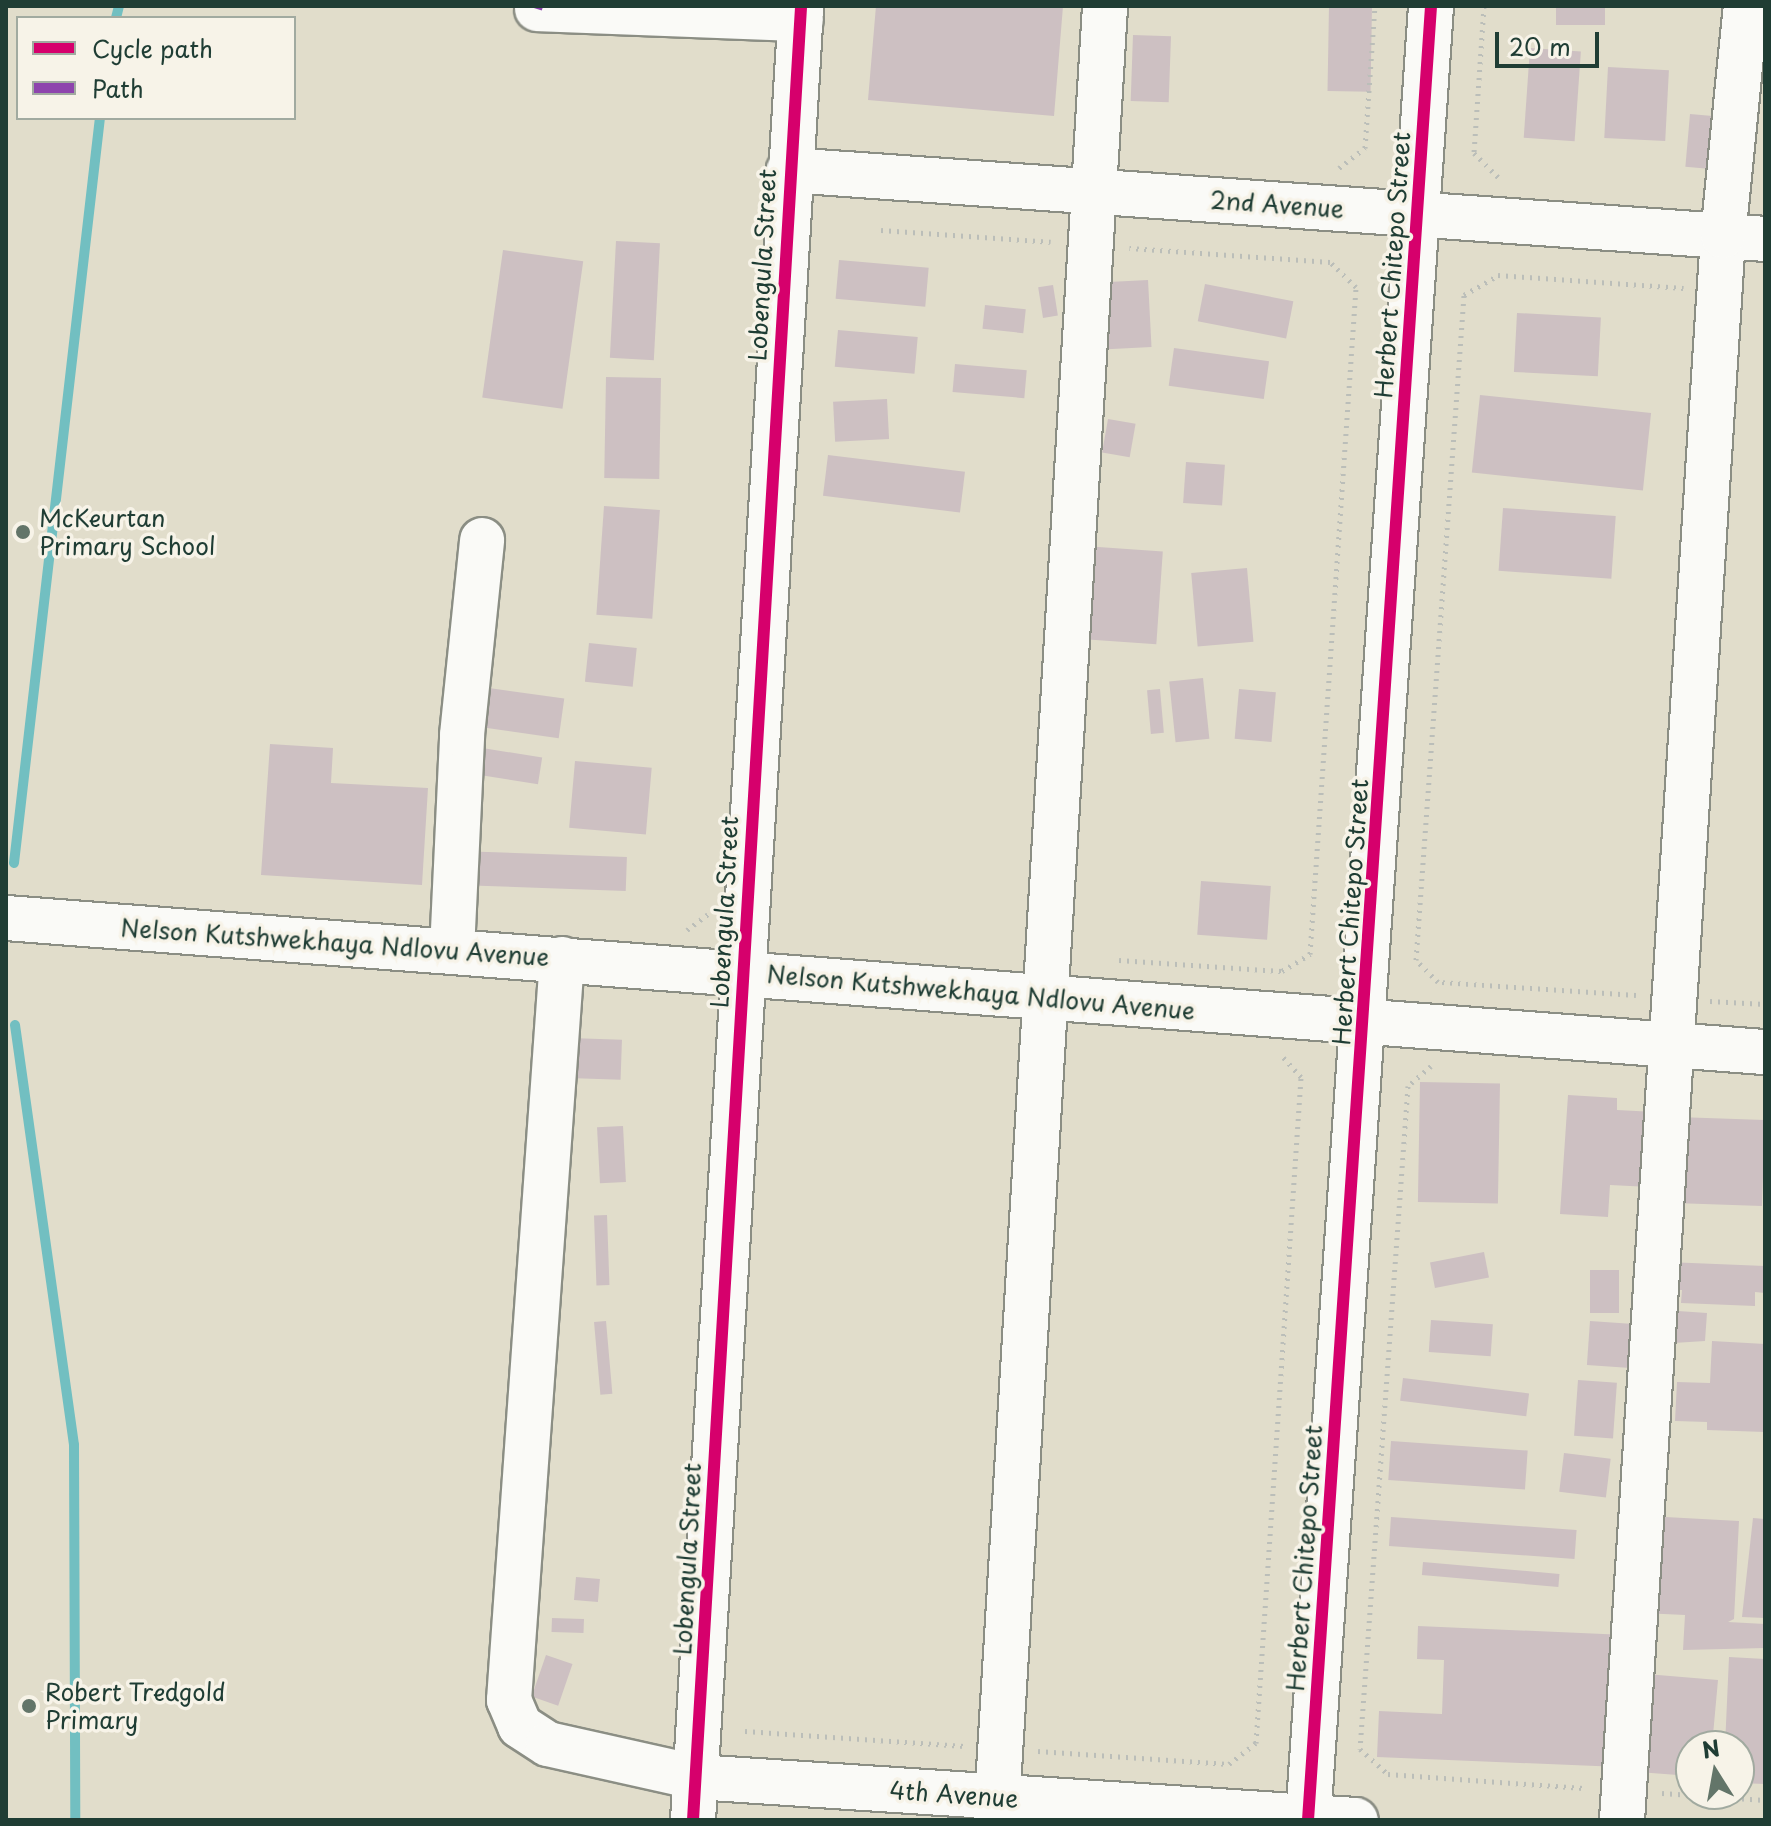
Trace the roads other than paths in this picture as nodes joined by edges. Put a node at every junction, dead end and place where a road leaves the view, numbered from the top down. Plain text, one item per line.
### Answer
1 (1105, 6) edge
2 (1431, 6) edge
3 (1746, 6) edge
4 (537, 9) dead end
5 (801, 13) edge
6 (789, 170) junction
7 (1092, 192) junction
8 (1417, 213) junction
9 (1744, 237) edge
10 (482, 540) dead end
11 (6, 918) edge
12 (452, 951) junction
13 (562, 959) junction
14 (743, 973) junction
15 (1044, 997) junction
16 (1365, 1022) junction
17 (1672, 1045) junction
18 (1765, 1052) edge
19 (696, 1777) junction
20 (1623, 1805) edge
21 (996, 1808) edge
22 (1308, 1818) edge
23 (693, 1820) edge
24 (1356, 1820) edge

1 - 7 street
2 - 8 street, Herbert Chitepo Street
3 - 9 street
4 - 5 street
5 - 6 street, Lobengula Street
6 - 7 street, 2nd Avenue
6 - 14 street, Lobengula Street
7 - 8 street, 2nd Avenue
7 - 15 street
8 - 9 street, 2nd Avenue
8 - 16 street, Herbert Chitepo Street
9 - 17 street
10 - 12 street
11 - 12 street, Nelson Kutshwekhaya Ndlovu Avenue
12 - 13 street, Nelson Kutshwekhaya Ndlovu Avenue
13 - 14 street, Nelson Kutshwekhaya Ndlovu Avenue
13 - 19 street, 4th Avenue
14 - 15 street, Nelson Kutshwekhaya Ndlovu Avenue
14 - 19 street, Lobengula Street
15 - 16 street, Nelson Kutshwekhaya Ndlovu Avenue
15 - 21 street
16 - 17 street, Nelson Kutshwekhaya Ndlovu Avenue
16 - 22 street, Herbert Chitepo Street
17 - 18 street, Nelson Kutshwekhaya Ndlovu Avenue
17 - 20 street
19 - 21 street, 4th Avenue
19 - 23 street, Lobengula Street
21 - 22 street, 4th Avenue
22 - 24 street, 4th Avenue

